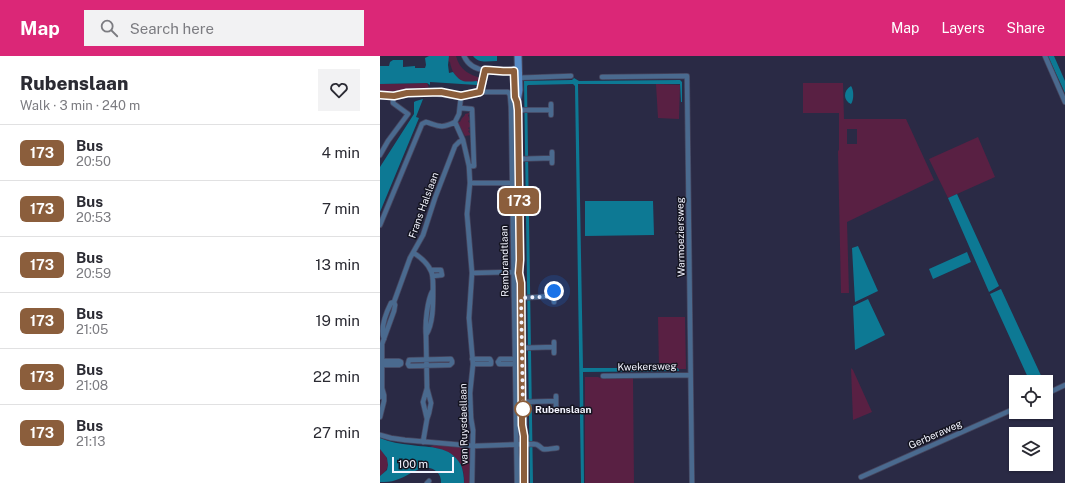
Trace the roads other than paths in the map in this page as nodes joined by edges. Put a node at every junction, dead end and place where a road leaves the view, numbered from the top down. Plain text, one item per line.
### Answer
1 (464, 56) edge
2 (514, 56) edge
3 (518, 56) edge
4 (1045, 56) edge
5 (485, 70) junction
6 (516, 72) junction
7 (571, 76) dead end
8 (602, 77) dead end
9 (480, 92) junction
10 (380, 95) edge
11 (394, 96) junction
12 (461, 96) junction
13 (1065, 102) edge
14 (551, 104) dead end
15 (460, 108) junction
16 (524, 110) junction
17 (454, 122) junction
18 (463, 140) junction
19 (380, 155) edge
20 (552, 158) dead end
21 (524, 159) junction
22 (469, 166) junction
23 (470, 183) junction
24 (512, 183) junction
25 (380, 225) edge
26 (414, 253) junction
27 (431, 270) junction
28 (514, 272) junction
29 (472, 273) junction
30 (433, 276) junction
31 (523, 298) junction
32 (394, 302) junction
33 (554, 302) dead end
34 (384, 339) junction
35 (554, 347) dead end
36 (527, 348) junction
37 (427, 360) junction
38 (381, 363) edge
39 (427, 366) junction
40 (690, 375) junction
41 (604, 376) dead end
42 (1065, 386) edge
43 (382, 388) junction
44 (1053, 391) edge
45 (380, 398) edge
46 (380, 401) edge
47 (556, 401) dead end
48 (528, 402) junction
49 (383, 407) junction
50 (1009, 411) edge
51 (380, 417) edge
52 (380, 435) edge
53 (423, 442) junction
54 (522, 444) junction
55 (474, 446) junction
56 (557, 448) dead end
57 (861, 477) dead end
58 (472, 483) edge
59 (517, 483) edge
60 (524, 483) edge
61 (692, 483) edge

1 - 5 street
2 - 6 main road
3 - 6 main road
4 - 13 street
5 - 6 main road
5 - 9 main road
6 - 7 street
6 - 16 main road
8 - 40 street, Warmoeziersweg
9 - 12 main road
9 - 24 street, Rembrandtlaan
10 - 11 main road
11 - 12 main road
11 - 19 street
12 - 15 street
14 - 16 street
15 - 17 street
15 - 22 street, van Ruysdaellaan
16 - 21 main road
17 - 18 street, van Ruysdaellaan
17 - 25 street
18 - 22 street, van Ruysdaellaan
18 - 26 street, Frans Halslaan
20 - 21 street
21 - 31 main road
22 - 23 street, van Ruysdaellaan
23 - 24 street
23 - 29 street, van Ruysdaellaan
24 - 28 street, Rembrandtlaan
26 - 27 street
26 - 32 street, Frans Halslaan
27 - 30 street
27 - 30 street
28 - 29 street
28 - 54 street, Rembrandtlaan
29 - 55 street, van Ruysdaellaan
30 - 37 street
31 - 33 street
31 - 36 main road
32 - 34 street, Frans Halslaan
32 - 34 street, Frans Halslaan
34 - 38 street, Frans Halslaan
35 - 36 street
36 - 48 main road
37 - 39 street
37 - 39 street
37 - 39 street
38 - 43 street, Frans Halslaan
39 - 53 street
40 - 41 street, Kwekersweg
40 - 61 street, Warmoeziersweg
42 - 44 street
43 - 45 street, Frans Halslaan
43 - 49 street, Frans Halslaan
46 - 49 street
47 - 48 street
48 - 54 main road
49 - 51 street, Frans Halslaan
50 - 57 street, Gerberaweg
52 - 53 street
53 - 55 street
54 - 55 street
54 - 56 street
54 - 59 street, Rembrandtlaan
54 - 60 main road
55 - 58 street, van Ruysdaellaan

